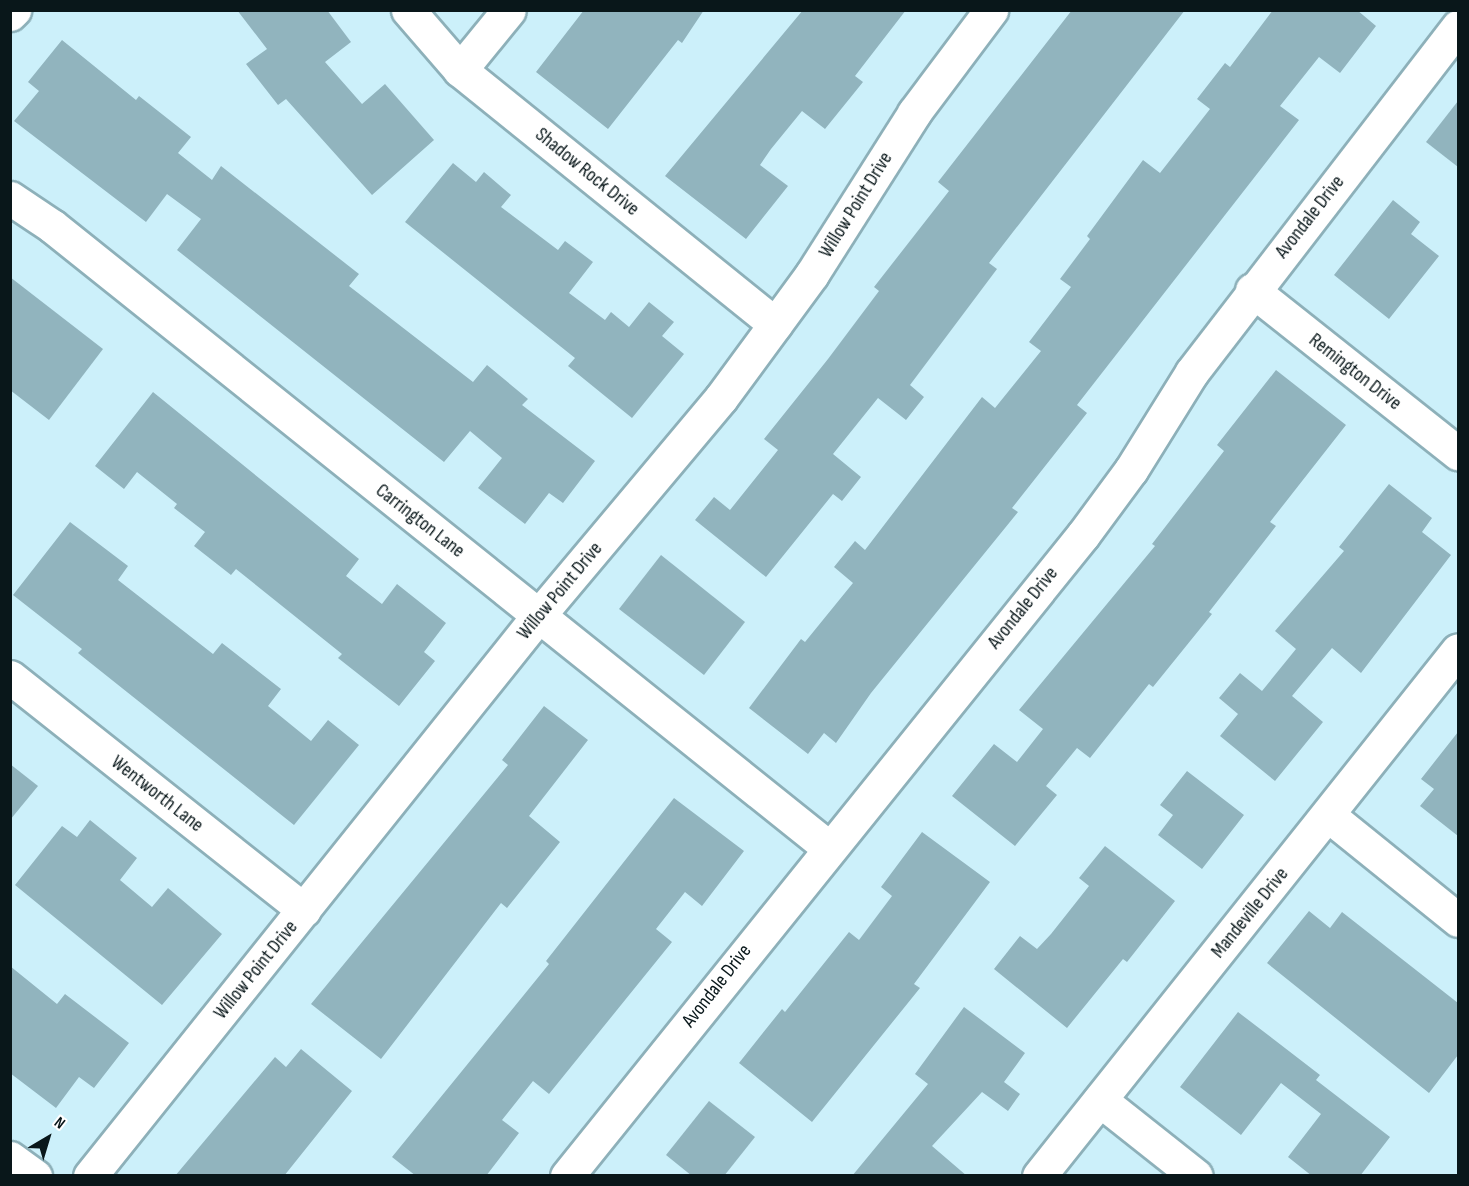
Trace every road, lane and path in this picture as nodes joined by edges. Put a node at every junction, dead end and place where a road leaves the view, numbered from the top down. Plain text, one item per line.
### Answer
1 (14, 10) edge
2 (408, 10) edge
3 (509, 10) edge
4 (991, 10) edge
5 (10, 14) edge
6 (1458, 26) edge
7 (460, 69) junction
8 (10, 198) edge
9 (1252, 290) junction
10 (775, 324) junction
11 (1458, 453) edge
12 (539, 615) junction
13 (1458, 650) edge
14 (10, 677) edge
15 (1328, 815) junction
16 (828, 847) junction
17 (304, 910) junction
18 (1458, 920) edge
19 (1100, 1100) junction
20 (10, 1158) edge
21 (99, 1165) edge
22 (35, 1176) edge
23 (567, 1176) edge
24 (1039, 1176) edge
25 (1196, 1176) edge

1 - 5 street
2 - 7 street, Shadow Rock Drive
3 - 7 street
4 - 10 street, Willow Point Drive
6 - 9 street, Avondale Drive
7 - 10 street, Shadow Rock Drive
8 - 12 street, Carrington Lane
9 - 11 street, Remington Drive
9 - 16 street, Avondale Drive
10 - 12 street, Willow Point Drive
12 - 16 street, Carrington Lane
12 - 17 street, Willow Point Drive
13 - 15 street, Mandeville Drive
14 - 17 street, Wentworth Lane
15 - 18 street
15 - 19 street, Mandeville Drive
16 - 23 street, Avondale Drive
17 - 21 street, Willow Point Drive
19 - 24 street, Mandeville Drive
19 - 25 street
20 - 22 street

